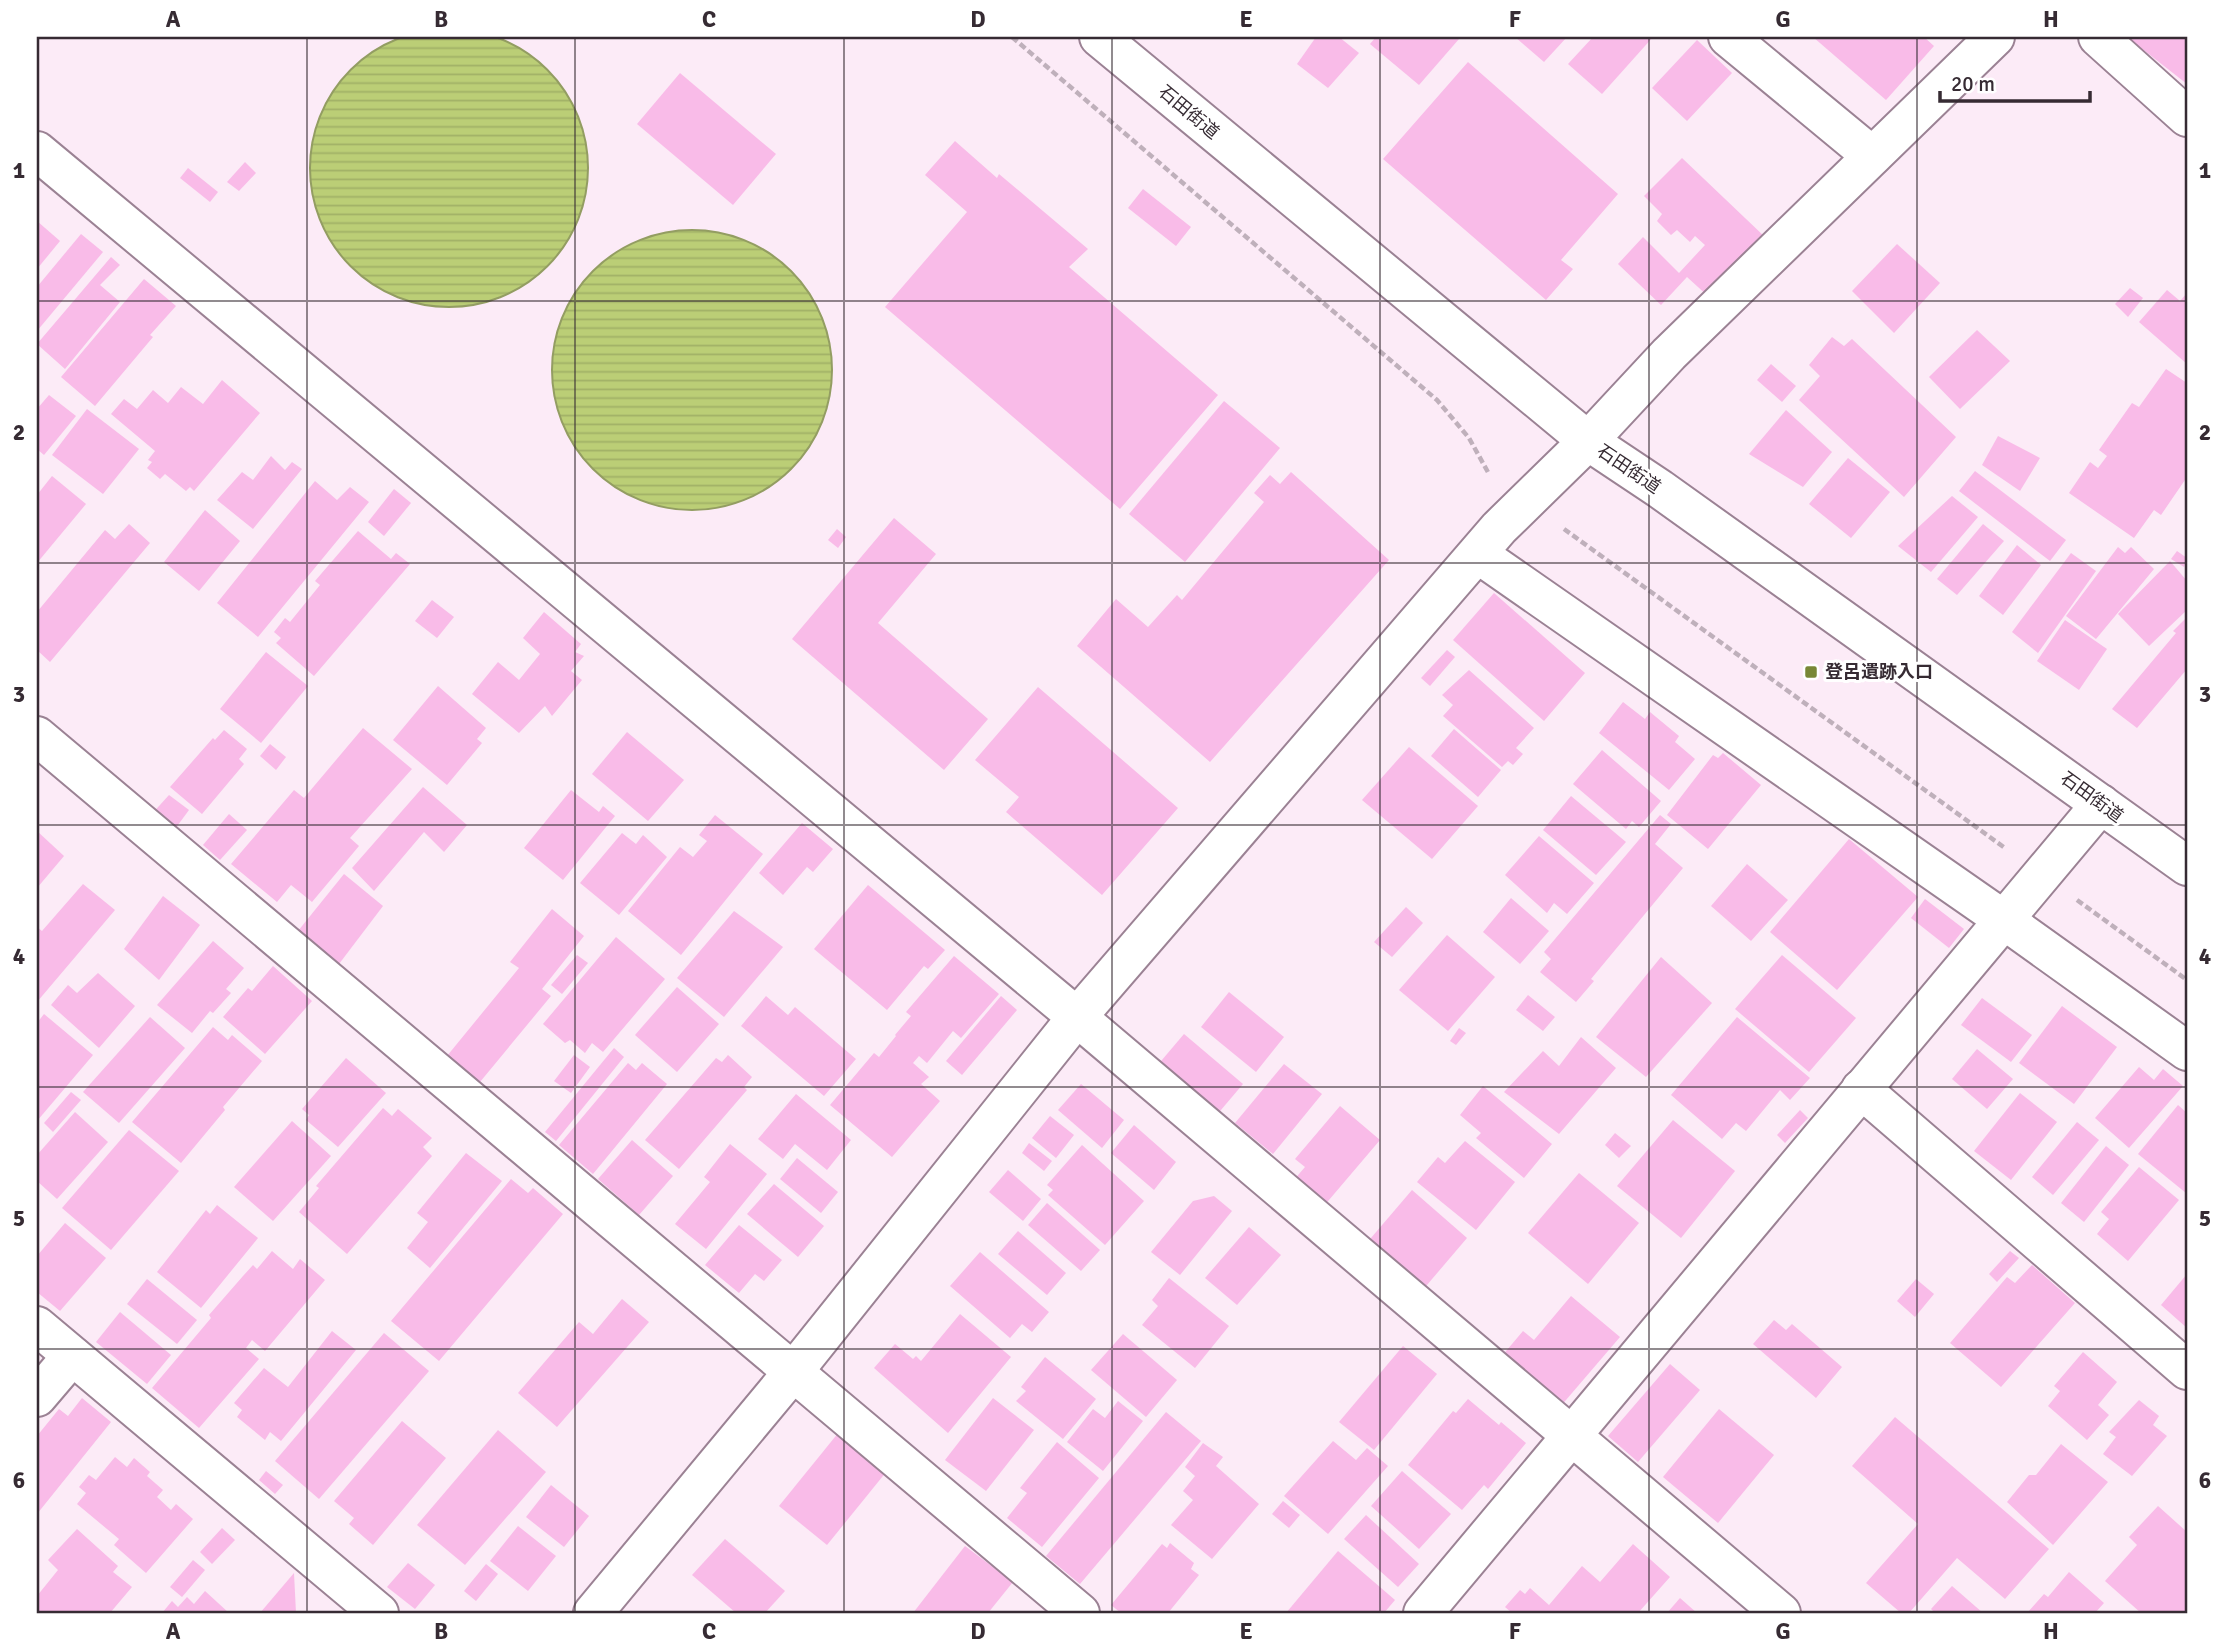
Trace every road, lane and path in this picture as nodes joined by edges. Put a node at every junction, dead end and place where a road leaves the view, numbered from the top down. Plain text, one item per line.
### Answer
1 (1012, 37) edge
2 (1099, 37) edge
3 (1728, 37) edge
4 (1995, 37) edge
5 (2098, 37) edge
6 (2187, 117) edge
7 (37, 151) edge
8 (1872, 156) junction
9 (1588, 442) junction
10 (1525, 501) junction
11 (1478, 554) junction
12 (37, 736) edge
13 (2101, 803) junction
14 (2187, 866) edge
15 (2042, 874) junction
16 (2004, 920) junction
17 (2187, 980) edge
18 (1077, 1017) junction
19 (2187, 1051) edge
20 (1861, 1090) junction
21 (37, 1326) edge
22 (72, 1356) junction
23 (2187, 1370) edge
24 (793, 1372) junction
25 (37, 1397) edge
26 (1570, 1436) junction
27 (379, 1613) edge
28 (593, 1613) edge
29 (1080, 1613) edge
30 (1423, 1613) edge
31 (1781, 1613) edge

1 - 10 path
2 - 9 street, 石田街道
3 - 8 street
4 - 8 street
5 - 6 street
7 - 18 street
8 - 9 street
9 - 10 street
9 - 13 street, 石田街道
10 - 11 street
10 - 15 path
11 - 16 street
11 - 18 street
12 - 24 street
13 - 14 street, 石田街道
13 - 15 street
15 - 16 street
15 - 17 path
16 - 19 street
16 - 20 street
18 - 24 street
18 - 26 street
20 - 23 street
20 - 26 street
21 - 22 street
22 - 25 street
22 - 27 street
24 - 28 street
24 - 29 street
26 - 30 street
26 - 31 street

